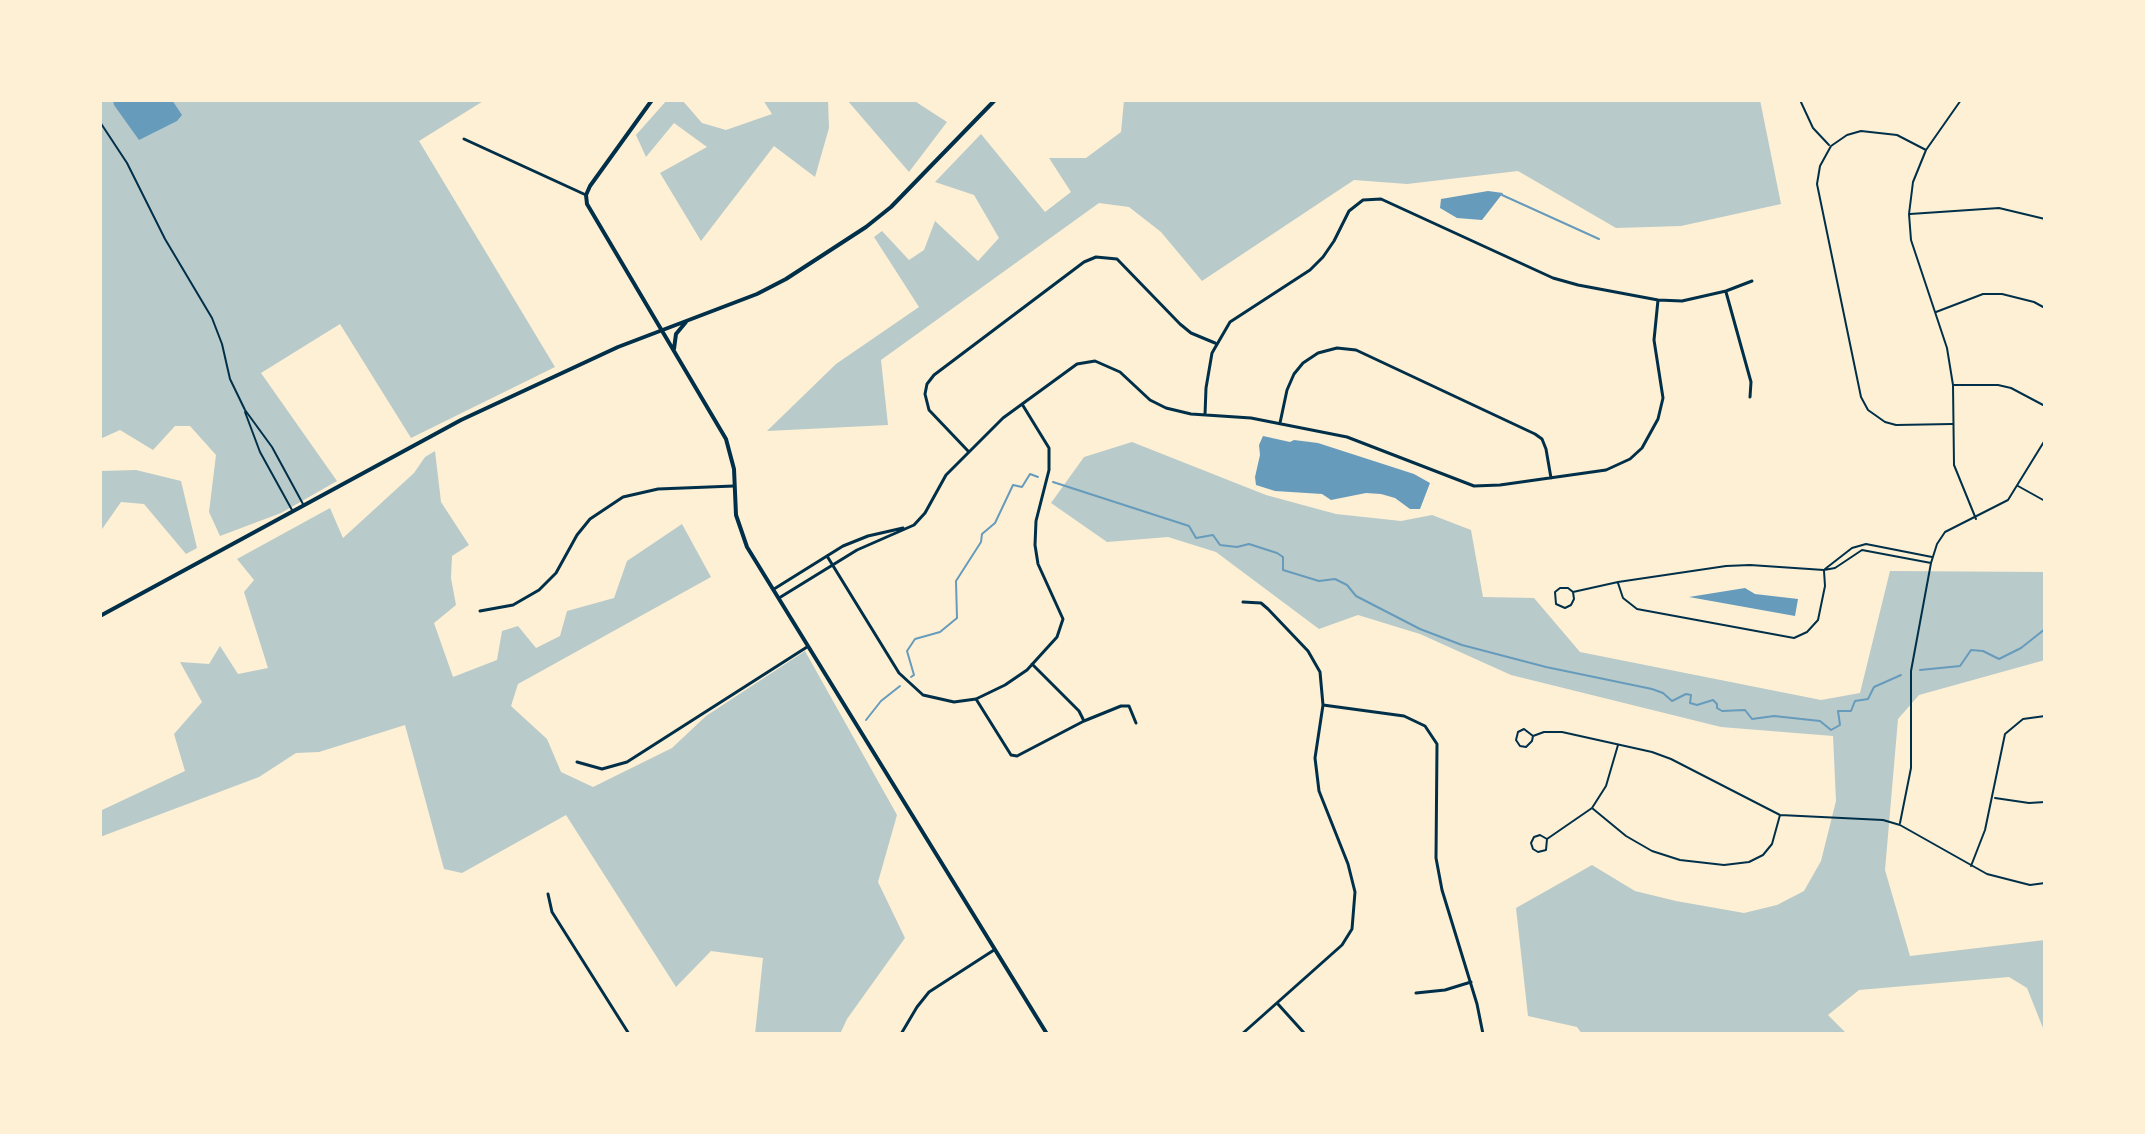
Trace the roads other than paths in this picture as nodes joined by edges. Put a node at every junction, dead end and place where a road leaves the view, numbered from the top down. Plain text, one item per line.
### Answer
1 (652, 100) edge
2 (995, 100) edge
3 (1800, 100) edge
4 (1961, 100) edge
5 (100, 122) edge
6 (464, 139) dead end
7 (1831, 146) junction
8 (1926, 150) junction
9 (586, 195) junction
10 (1909, 214) junction
11 (2045, 219) edge
12 (1752, 281) dead end
13 (1726, 291) junction
14 (1658, 300) junction
15 (2045, 308) edge
16 (1935, 312) junction
17 (687, 320) junction
18 (662, 330) junction
19 (1216, 343) junction
20 (674, 351) junction
21 (1953, 385) junction
22 (1750, 397) dead end
23 (1022, 404) junction
24 (2045, 406) edge
25 (245, 410) junction
26 (1205, 415) junction
27 (1280, 423) junction
28 (1952, 424) junction
29 (2045, 440) edge
30 (969, 452) junction
31 (1551, 478) junction
32 (734, 486) junction
33 (2018, 486) junction
34 (2045, 501) edge
35 (304, 505) junction
36 (293, 511) junction
37 (1976, 519) junction
38 (914, 525) junction
39 (827, 556) junction
40 (1933, 558) junction
41 (1931, 563) junction
42 (833, 566) junction
43 (1824, 570) junction
44 (1618, 582) junction
45 (773, 590) junction
46 (1573, 592) junction
47 (778, 599) junction
48 (1243, 602) dead end
49 (480, 611) dead end
50 (100, 616) edge
51 (807, 647) junction
52 (1032, 664) junction
53 (976, 699) junction
54 (1323, 705) junction
55 (2045, 716) edge
56 (1084, 721) junction
57 (1136, 723) dead end
58 (1533, 736) junction
59 (1618, 745) junction
60 (577, 762) dead end
61 (1993, 798) junction
62 (2045, 802) edge
63 (1592, 808) junction
64 (1780, 815) junction
65 (1900, 825) junction
66 (1547, 839) junction
67 (1971, 866) junction
68 (2045, 883) edge
69 (548, 894) dead end
70 (995, 950) junction
71 (1471, 982) junction
72 (1416, 993) dead end
73 (1277, 1003) junction
74 (629, 1034) edge
75 (901, 1034) edge
76 (1047, 1034) edge
77 (1242, 1034) edge
78 (1305, 1034) edge
79 (1483, 1034) edge

1 - 9 street
2 - 17 street
3 - 7 lane
4 - 8 lane
5 - 25 lane
6 - 9 street
7 - 8 lane
7 - 28 lane
8 - 10 lane
9 - 18 street
10 - 11 lane
10 - 16 lane
12 - 13 street
13 - 14 street
13 - 22 street
14 - 19 street
14 - 31 street
15 - 16 lane
16 - 21 lane
17 - 18 street
17 - 20 street
18 - 20 street
18 - 35 street
19 - 26 street
19 - 30 street
20 - 32 street
21 - 24 lane
21 - 28 lane
23 - 26 street
23 - 30 street
23 - 52 street
25 - 35 lane
25 - 36 lane
26 - 27 street
27 - 31 street
27 - 31 street
28 - 37 lane
29 - 33 lane
30 - 38 street
32 - 45 street
32 - 49 street
33 - 34 lane
33 - 37 lane
35 - 36 street
36 - 50 street
37 - 40 lane
38 - 39 street
38 - 42 street
39 - 42 street
39 - 45 street
40 - 41 lane
40 - 43 lane
41 - 43 lane
41 - 65 lane
42 - 47 street
42 - 53 street
43 - 44 lane
43 - 44 lane
44 - 46 lane
45 - 47 street
46 - 46 lane
47 - 51 street
48 - 54 street
51 - 60 street
51 - 70 street
52 - 53 street
52 - 56 street
53 - 56 street
54 - 71 street
54 - 73 street
55 - 61 lane
56 - 57 street
58 - 58 lane
58 - 59 lane
59 - 63 lane
59 - 64 lane
61 - 62 lane
61 - 67 lane
63 - 64 lane
63 - 66 lane
64 - 65 lane
65 - 67 lane
66 - 66 lane
67 - 68 lane
69 - 74 street
70 - 75 street
70 - 76 street
71 - 72 street
71 - 79 street
73 - 77 street
73 - 78 street

